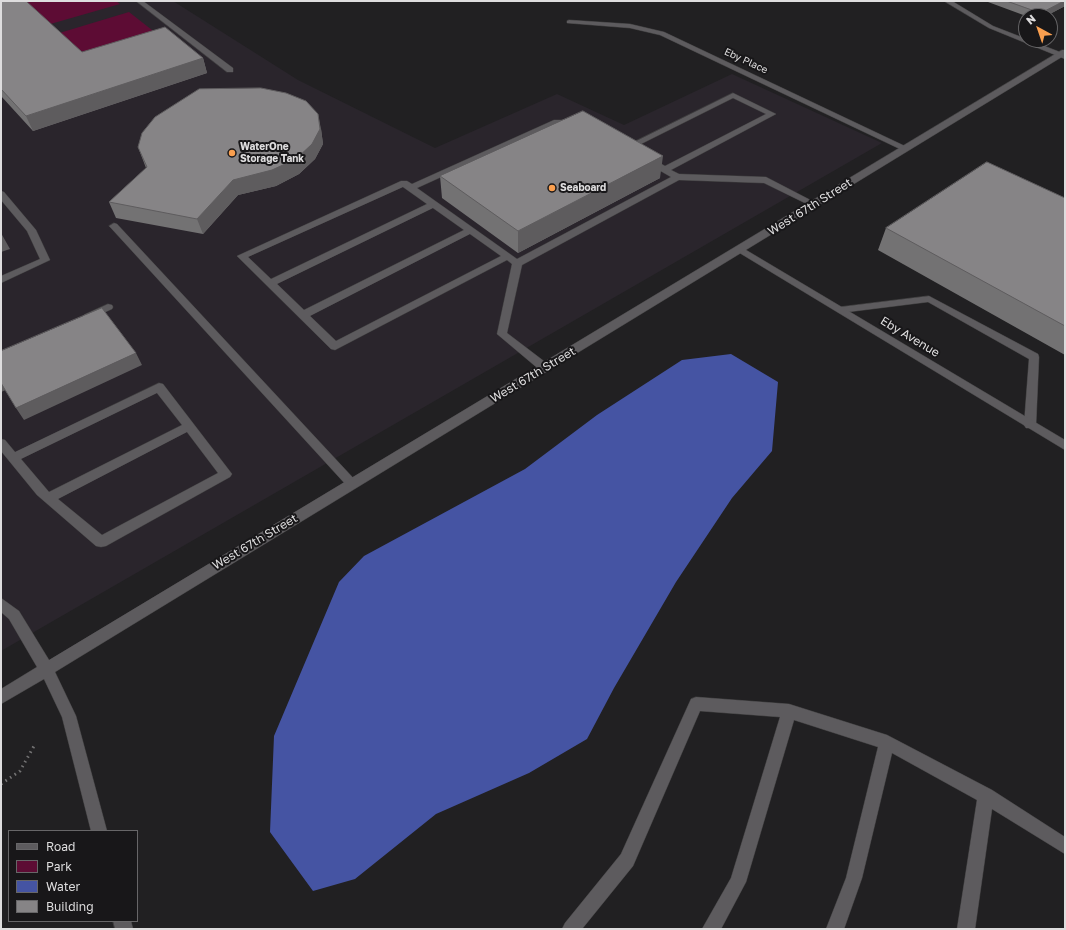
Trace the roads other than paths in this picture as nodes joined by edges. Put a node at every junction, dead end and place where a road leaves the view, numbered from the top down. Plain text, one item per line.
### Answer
1 (139, 1) edge
2 (947, 1) edge
3 (569, 22) dead end
4 (1063, 55) edge
5 (230, 70) dead end
6 (587, 126) edge
7 (905, 148) junction
8 (665, 170) junction
9 (677, 178) junction
10 (411, 188) junction
11 (1, 194) edge
12 (434, 204) junction
13 (814, 204) junction
14 (114, 226) edge
15 (470, 230) junction
16 (741, 250) junction
17 (508, 256) junction
18 (517, 263) junction
19 (1, 280) edge
20 (270, 283) junction
21 (108, 308) dead end
22 (840, 310) junction
23 (303, 315) junction
24 (80, 320) edge
25 (545, 368) junction
26 (1030, 425) junction
27 (189, 426) junction
28 (1, 443) edge
29 (1065, 446) edge
30 (13, 458) junction
31 (352, 484) junction
32 (48, 498) junction
33 (1, 604) edge
34 (47, 670) junction
35 (1, 698) edge
36 (789, 711) junction
37 (887, 742) junction
38 (986, 796) junction
39 (99, 830) edge
40 (1065, 846) edge
41 (571, 929) edge
42 (711, 929) edge
43 (835, 929) edge
44 (966, 929) edge

1 - 5 street
2 - 4 street
3 - 7 street, Eby Place
4 - 7 street, West 67th Street
6 - 10 street
7 - 13 street, West 67th Street
8 - 8 street
8 - 9 street
9 - 13 street
9 - 18 street
10 - 12 street
10 - 20 street
11 - 19 street
12 - 15 street
12 - 20 street
13 - 16 street, West 67th Street
14 - 31 street
15 - 17 street
15 - 23 street
16 - 22 street, Eby Avenue
16 - 25 street, West 67th Street
17 - 18 street
17 - 23 street
18 - 25 street
20 - 23 street
21 - 24 street
22 - 26 street, Eby Avenue
22 - 26 street
25 - 31 street, West 67th Street
26 - 29 street, Eby Avenue
27 - 30 street
27 - 32 street
27 - 32 street
28 - 30 street
30 - 32 street
31 - 34 street, West 67th Street
33 - 34 street
34 - 35 street, West 67th Street
34 - 39 street
36 - 37 street
36 - 41 street
36 - 42 street
37 - 38 street
37 - 43 street
38 - 40 street
38 - 44 street

